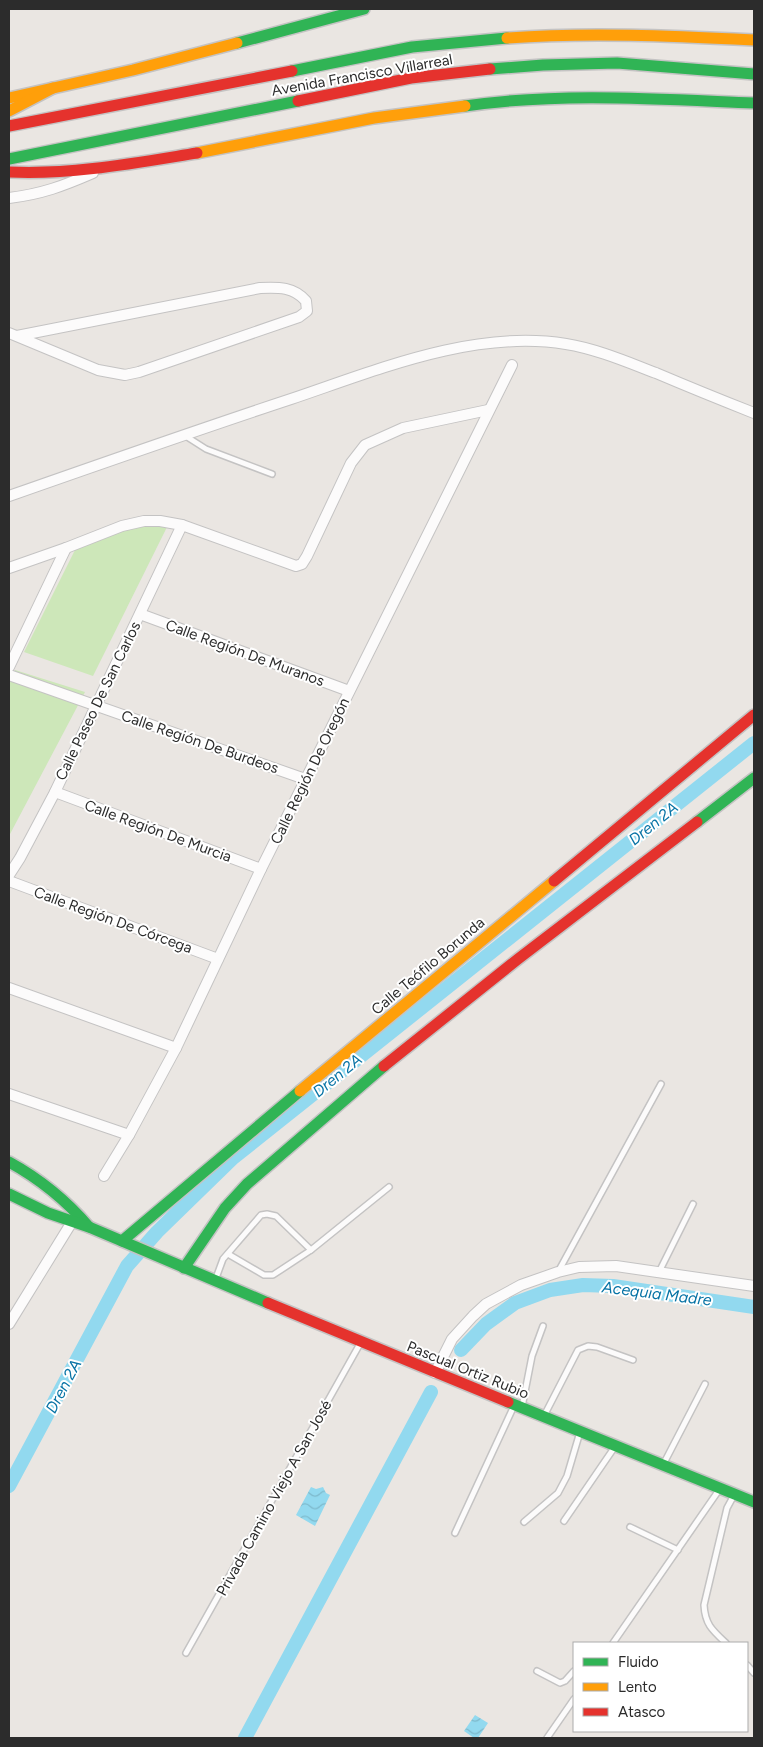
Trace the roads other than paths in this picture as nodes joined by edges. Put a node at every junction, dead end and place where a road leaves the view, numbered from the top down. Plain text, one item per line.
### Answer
1 (364, 9) edge
2 (754, 40) edge
3 (754, 74) edge
4 (53, 88) junction
5 (9, 98) edge
6 (754, 103) edge
7 (9, 111) edge
8 (9, 126) edge
9 (9, 159) edge
10 (107, 167) junction
11 (9, 172) edge
12 (9, 198) edge
13 (13, 334) edge
14 (512, 365) dead end
15 (488, 410) junction
16 (754, 413) edge
17 (184, 434) junction
18 (272, 474) dead end
19 (9, 496) edge
20 (182, 525) junction
21 (66, 548) junction
22 (9, 568) edge
23 (140, 614) junction
24 (9, 666) edge
25 (9, 675) edge
26 (349, 691) junction
27 (96, 706) junction
28 (754, 715) edge
29 (754, 778) edge
30 (306, 779) junction
31 (55, 792) junction
32 (261, 869) junction
33 (9, 875) edge
34 (9, 880) edge
35 (218, 959) junction
36 (9, 988) edge
37 (176, 1048) junction
38 (661, 1084) dead end
39 (9, 1094) edge
40 (129, 1135) junction
41 (9, 1162) edge
42 (104, 1176) dead end
43 (389, 1187) dead end
44 (9, 1194) edge
45 (692, 1204) dead end
46 (77, 1212) junction
47 (73, 1223) junction
48 (89, 1227) junction
49 (122, 1241) junction
50 (311, 1250) junction
51 (228, 1254) junction
52 (184, 1268) junction
53 (558, 1272) junction
54 (659, 1272) junction
55 (215, 1280) junction
56 (752, 1284) edge
57 (9, 1324) edge
58 (543, 1326) dead end
59 (361, 1342) junction
60 (633, 1360) dead end
61 (435, 1373) junction
62 (705, 1384) dead end
63 (518, 1407) junction
64 (544, 1417) junction
65 (580, 1432) junction
66 (615, 1446) junction
67 (663, 1465) junction
68 (720, 1488) junction
69 (734, 1494) junction
70 (754, 1502) edge
71 (564, 1521) dead end
72 (524, 1522) dead end
73 (630, 1527) dead end
74 (455, 1533) dead end
75 (678, 1550) junction
76 (614, 1642) edge
77 (725, 1642) edge
78 (186, 1654) dead end
79 (537, 1671) dead end
80 (573, 1672) edge
81 (573, 1699) edge
82 (546, 1738) edge

1 - 4 main road
2 - 8 main road, Avenida Francisco Villarreal
3 - 9 main road, Avenida Francisco Villarreal
4 - 5 main road
4 - 7 main road
6 - 10 main road
10 - 11 main road
10 - 12 street
13 - 13 street
14 - 15 street, Calle Región De Oregón
15 - 20 street
15 - 26 street, Calle Región De Oregón
16 - 17 street
17 - 18 lane
17 - 19 street
20 - 21 street
20 - 23 street, Calle Paseo De San Carlos
21 - 22 street
21 - 24 street
23 - 26 street, Calle Región De Muranos
23 - 27 street, Calle Paseo De San Carlos
25 - 27 street, Calle Región De Burdeos
26 - 30 street, Calle Región De Oregón
27 - 30 street, Calle Región De Burdeos
27 - 31 street, Calle Paseo De San Carlos
28 - 49 main road, Calle Teófilo Borunda
29 - 52 main road
30 - 32 street, Calle Región De Oregón
31 - 32 street, Calle Región De Murcia
31 - 33 street, Calle Paseo De San Carlos
32 - 35 street, Calle Región De Oregón
34 - 35 street, Calle Región De Córcega
35 - 37 street, Calle Región De Oregón
36 - 37 street
37 - 40 street, Calle Región De Oregón
38 - 53 lane
39 - 40 street
40 - 42 street, Calle Región De Oregón
41 - 46 main road
43 - 50 lane
44 - 47 main road, Pascual Ortiz Rubio
45 - 54 lane
46 - 47 street
46 - 48 main road
47 - 48 main road, Pascual Ortiz Rubio
47 - 57 street
48 - 49 main road, Pascual Ortiz Rubio
49 - 52 main road, Pascual Ortiz Rubio
50 - 51 lane
50 - 51 lane
51 - 55 lane
52 - 55 main road, Pascual Ortiz Rubio
53 - 54 street
53 - 61 street
54 - 56 street
55 - 59 main road, Pascual Ortiz Rubio
58 - 63 lane
59 - 61 main road, Pascual Ortiz Rubio
59 - 78 lane, Privada Camino Viejo A San José
60 - 64 lane
61 - 63 main road, Pascual Ortiz Rubio
62 - 67 lane
63 - 64 main road, Pascual Ortiz Rubio
63 - 74 lane
64 - 65 main road, Pascual Ortiz Rubio
65 - 66 main road, Pascual Ortiz Rubio
65 - 72 lane
66 - 67 main road, Pascual Ortiz Rubio
66 - 71 lane
67 - 68 main road, Pascual Ortiz Rubio
68 - 69 main road, Pascual Ortiz Rubio
68 - 75 lane
69 - 70 main road, Pascual Ortiz Rubio
69 - 77 lane
73 - 75 lane
75 - 76 lane
79 - 80 lane
81 - 82 lane

